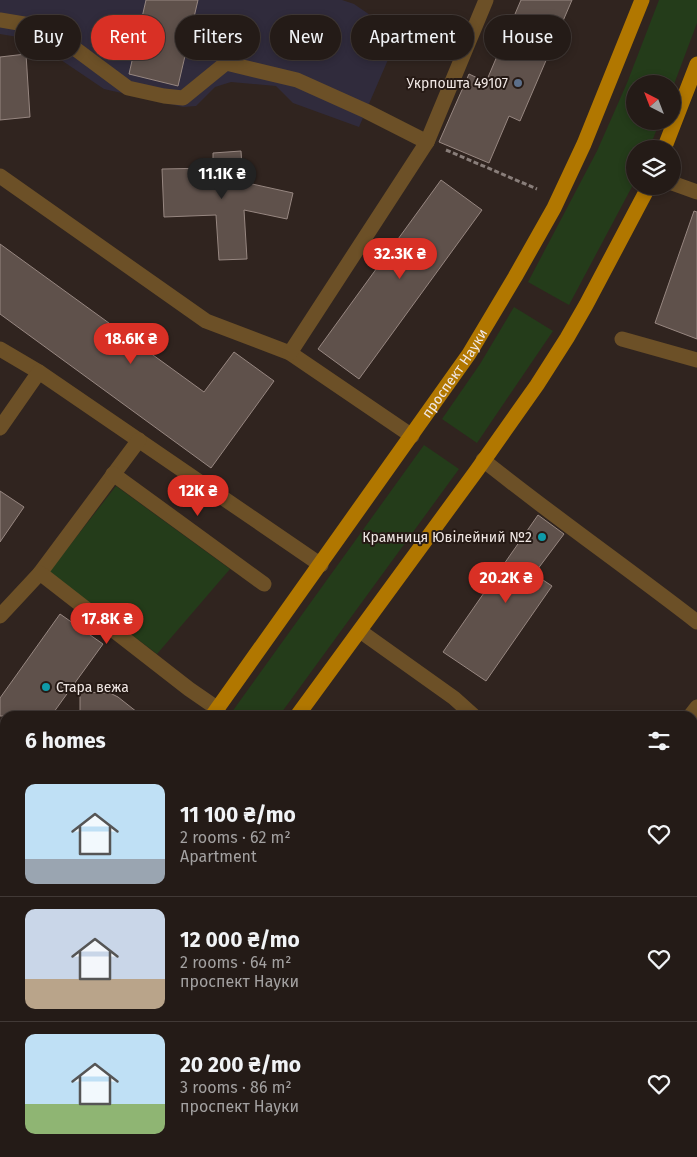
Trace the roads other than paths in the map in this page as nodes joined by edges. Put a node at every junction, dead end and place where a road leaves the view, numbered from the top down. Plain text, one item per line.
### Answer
1 (486, 0) edge
2 (642, 0) edge
3 (0, 20) edge
4 (697, 64) edge
5 (667, 140) edge
6 (427, 142) junction
7 (3, 182) edge
8 (681, 186) edge
9 (697, 192) edge
10 (644, 195) edge
11 (622, 339) dead end
12 (0, 349) edge
13 (290, 352) junction
14 (697, 360) edge
15 (40, 372) junction
16 (0, 428) edge
17 (412, 436) junction
18 (139, 440) junction
19 (483, 460) junction
20 (113, 474) junction
21 (321, 565) junction
22 (40, 573) junction
23 (264, 584) dead end
24 (0, 616) edge
25 (697, 622) edge
26 (360, 631) junction
27 (213, 711) edge
28 (216, 711) edge
29 (302, 711) edge
30 (468, 711) edge

1 - 6 street
2 - 17 main road, проспект Науки
3 - 6 street
4 - 5 main road
6 - 13 street
7 - 13 street
8 - 9 street
10 - 19 main road
11 - 14 street
12 - 15 street
13 - 17 street
15 - 16 street
15 - 18 street
17 - 21 main road, проспект Науки
18 - 20 street
18 - 21 street
19 - 25 street
19 - 26 main road
20 - 22 street
20 - 23 street
21 - 28 main road, проспект Науки
22 - 24 street
22 - 27 street
26 - 29 main road
26 - 30 street

